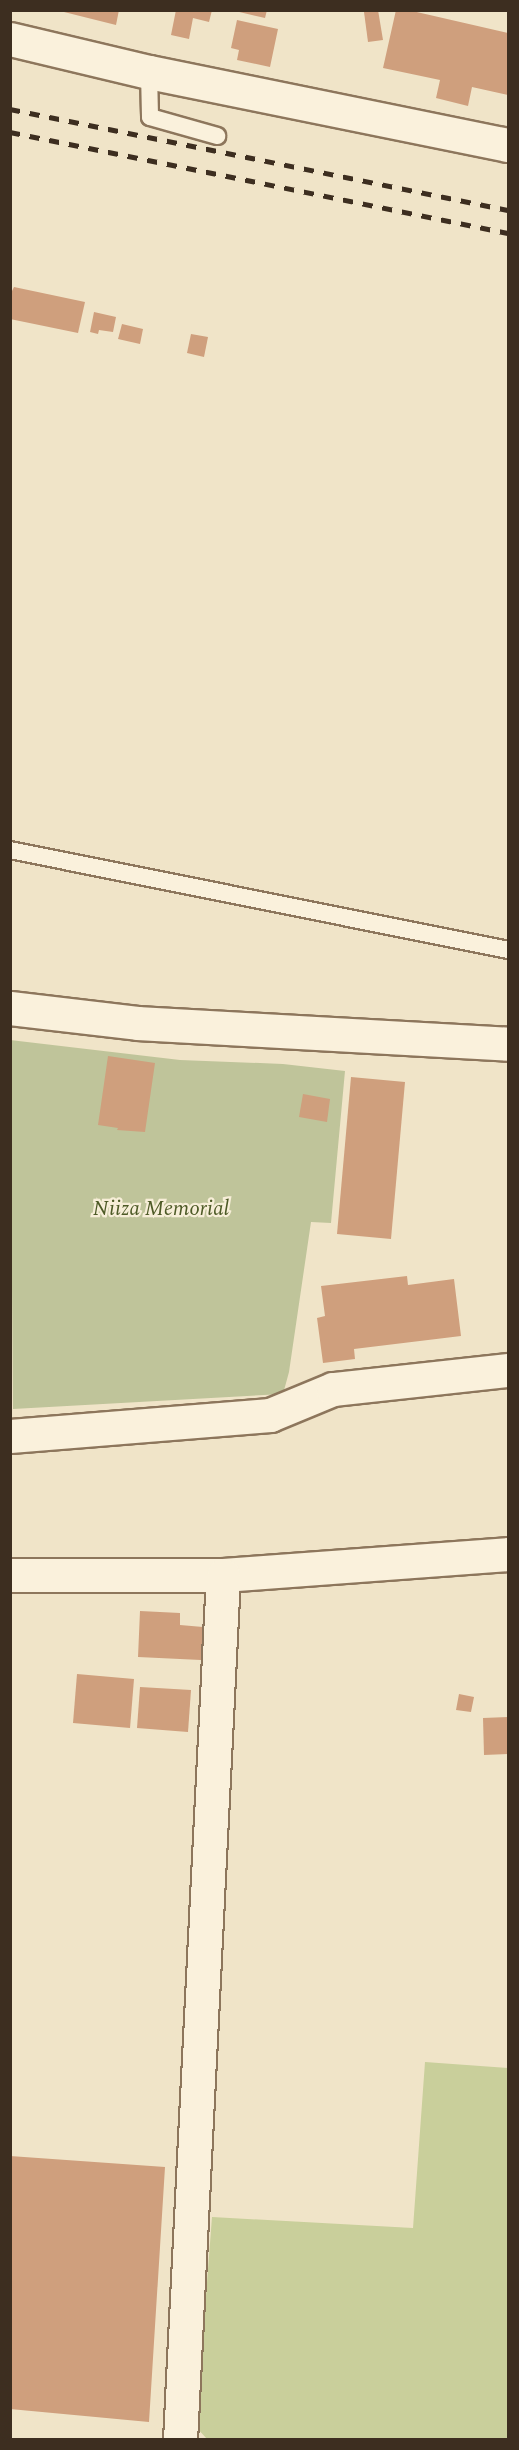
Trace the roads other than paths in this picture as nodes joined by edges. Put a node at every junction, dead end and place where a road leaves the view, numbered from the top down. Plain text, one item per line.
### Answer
1 (10, 39) edge
2 (149, 72) junction
3 (217, 136) dead end
4 (508, 146) edge
5 (10, 850) edge
6 (508, 950) edge
7 (10, 1008) edge
8 (508, 1044) edge
9 (508, 1370) edge
10 (10, 1436) edge
11 (508, 1554) edge
12 (10, 1575) edge
13 (223, 1575) junction
14 (180, 2439) edge

1 - 2 street
2 - 3 lane
2 - 4 street
5 - 6 lane
7 - 8 street
9 - 10 street
11 - 13 street
12 - 13 street
13 - 14 street

